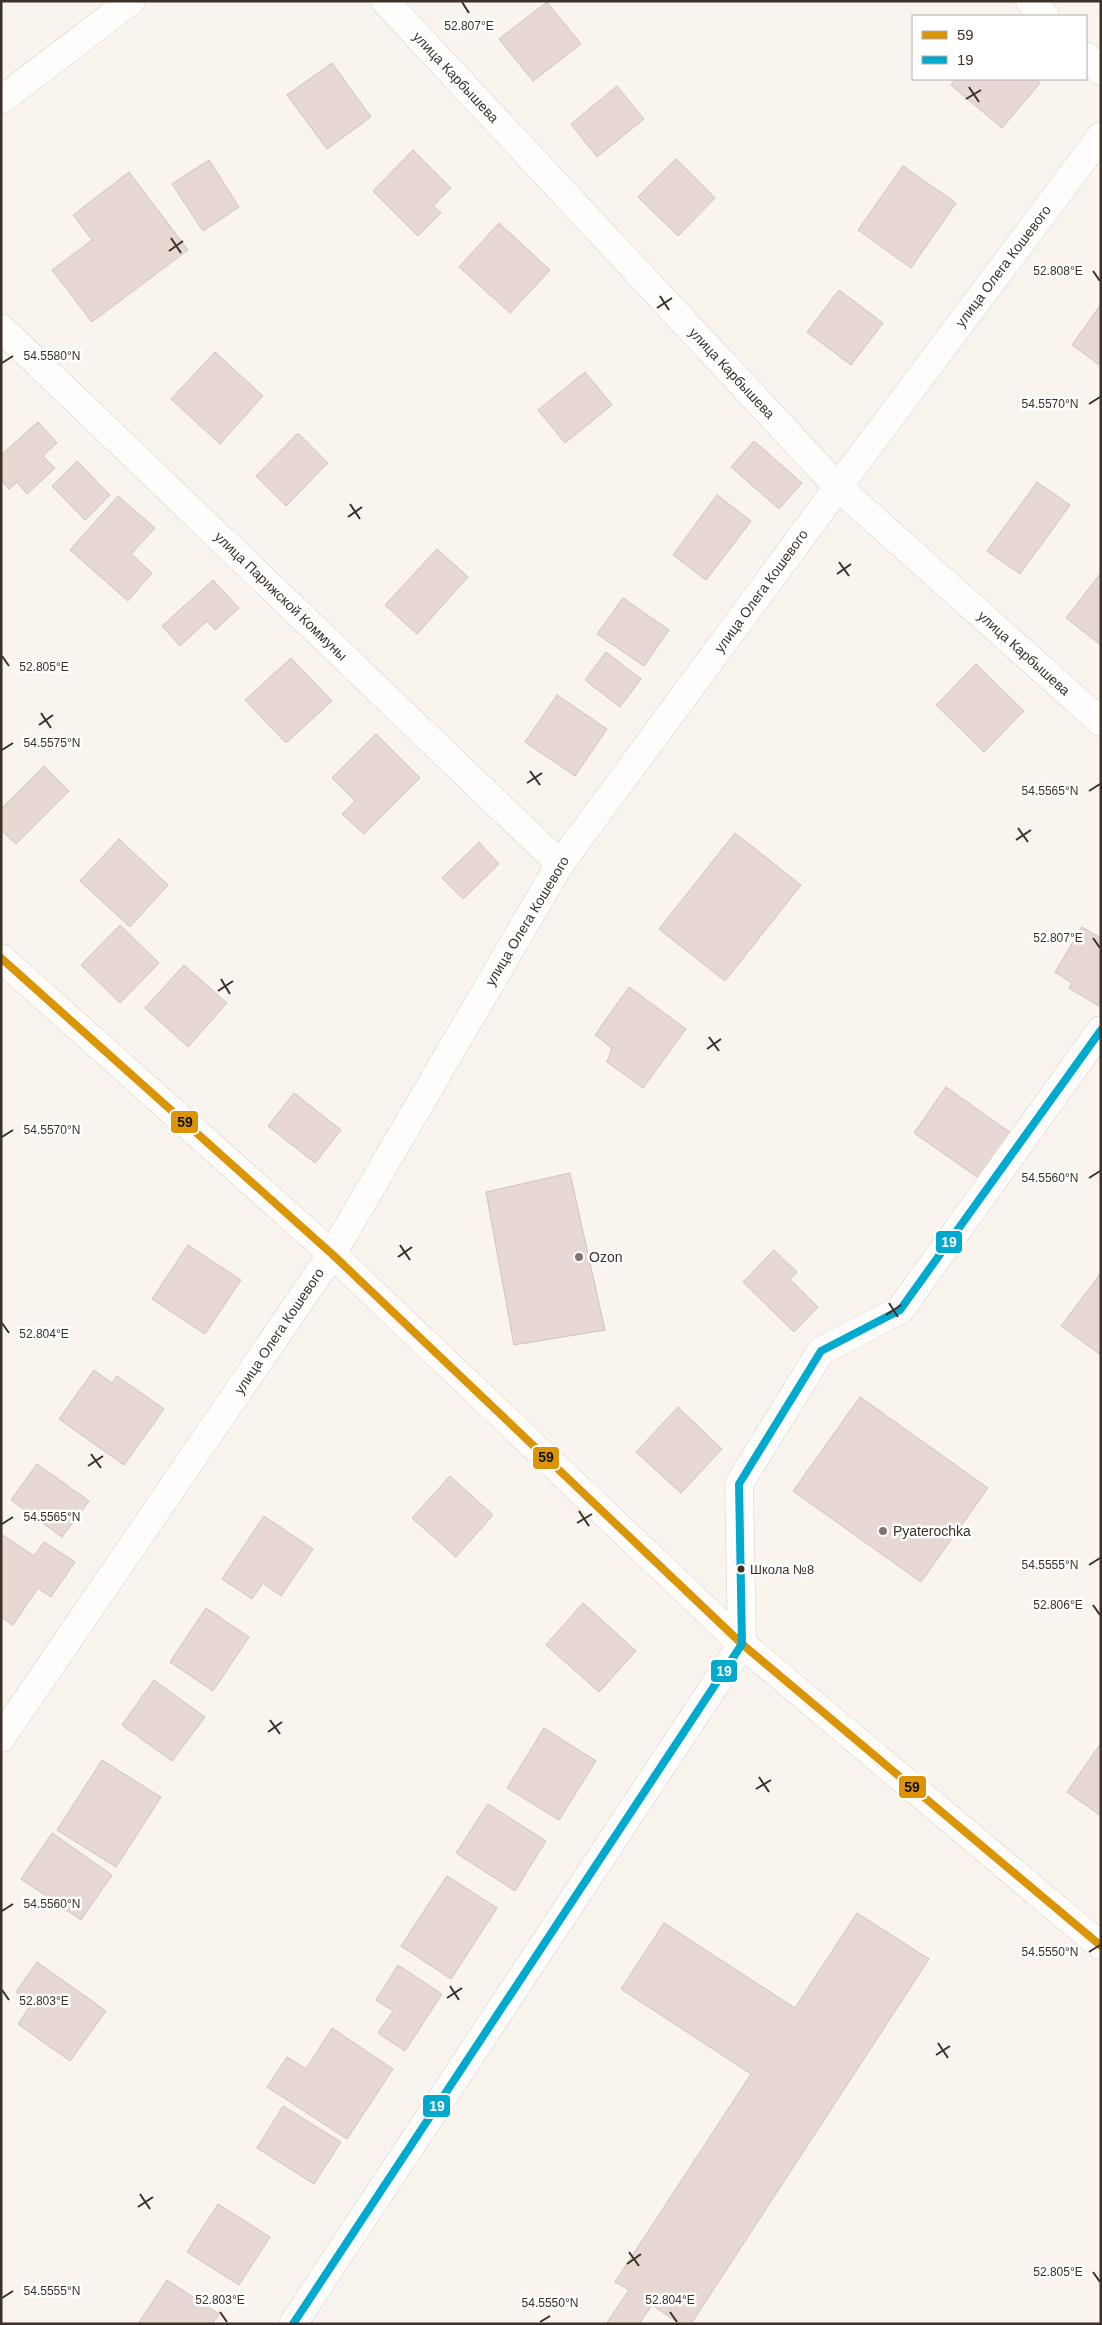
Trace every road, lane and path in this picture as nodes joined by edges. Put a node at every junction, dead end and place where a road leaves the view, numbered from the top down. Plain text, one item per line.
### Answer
1 (130, 1) edge
2 (385, 1) edge
3 (1030, 1) edge
4 (1044, 15) edge
5 (1087, 57) edge
6 (1101, 71) edge
7 (1, 100) edge
8 (1101, 136) edge
9 (1, 328) edge
10 (838, 487) junction
11 (1101, 722) edge
12 (560, 864) junction
13 (1, 958) edge
14 (1101, 1030) edge
15 (332, 1254) junction
16 (742, 1644) junction
17 (1, 1738) edge
18 (1101, 1946) edge
19 (293, 2324) edge

1 - 7 street
2 - 10 street, улица Карбышева
3 - 4 street
5 - 6 street
8 - 10 street, улица Олега Кошевого
9 - 12 street, улица Парижской Коммуны
10 - 11 street, улица Карбышева
10 - 12 street, улица Олега Кошевого
12 - 15 street, улица Олега Кошевого
13 - 15 street
14 - 16 street
15 - 16 street
15 - 17 street, улица Олега Кошевого
16 - 18 street
16 - 19 street

